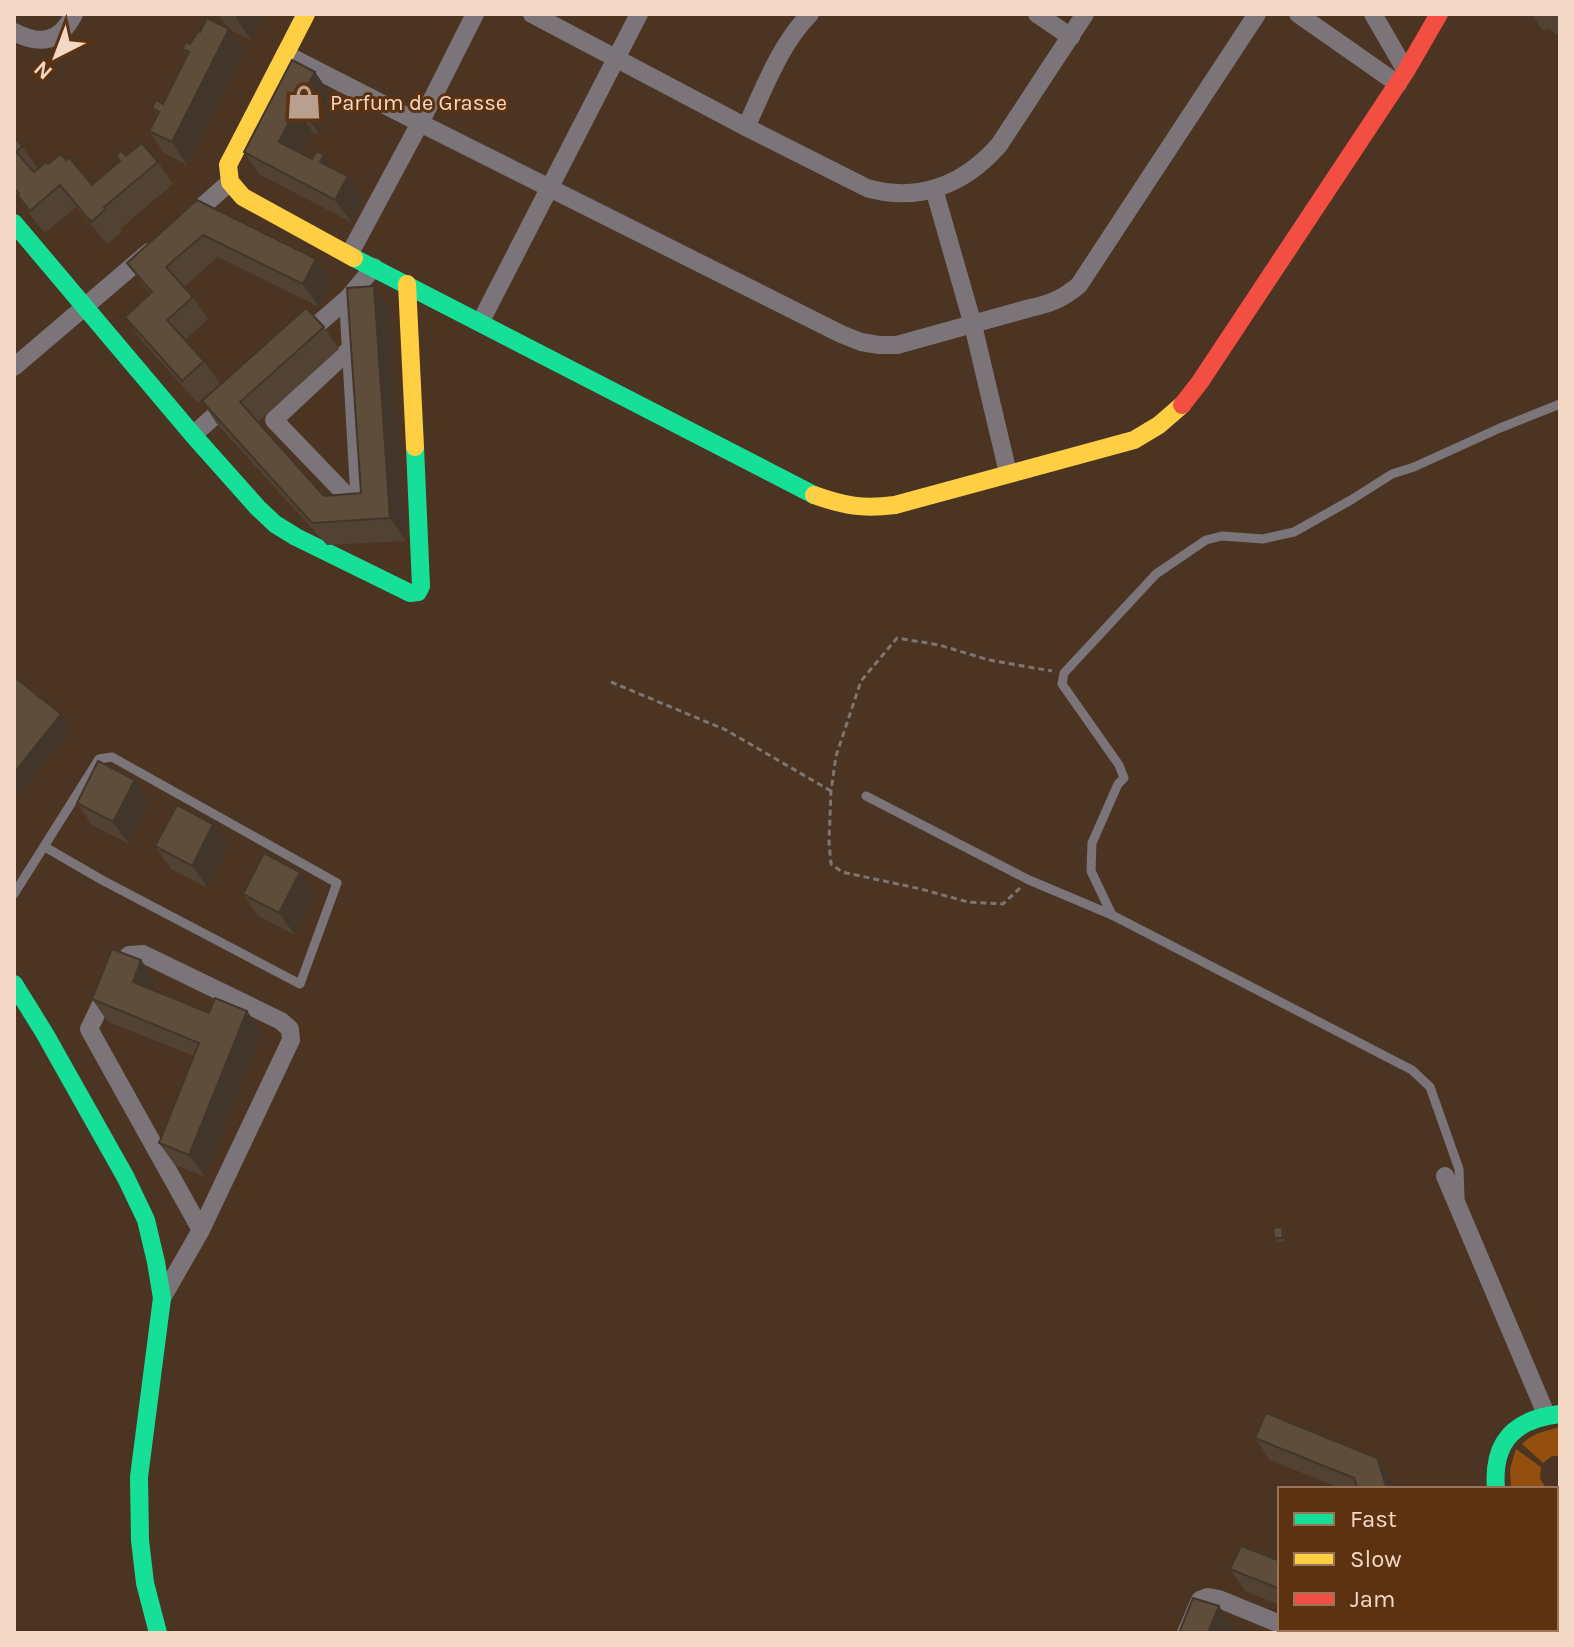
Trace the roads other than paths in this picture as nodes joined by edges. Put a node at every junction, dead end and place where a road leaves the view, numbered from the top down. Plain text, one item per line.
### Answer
1 (74, 14) edge
2 (306, 14) edge
3 (475, 14) edge
4 (532, 14) edge
5 (639, 14) edge
6 (810, 14) edge
7 (1037, 14) edge
8 (1085, 14) edge
9 (1257, 14) edge
10 (1298, 14) edge
11 (1373, 14) edge
12 (1439, 14) edge
13 (14, 32) edge
14 (1071, 37) junction
15 (285, 54) junction
16 (616, 59) junction
17 (1402, 77) junction
18 (420, 123) junction
19 (746, 127) junction
20 (230, 182) junction
21 (549, 188) junction
22 (934, 189) junction
23 (14, 223) edge
24 (349, 255) junction
25 (374, 267) junction
26 (407, 284) junction
27 (348, 298) junction
28 (84, 308) junction
29 (481, 321) junction
30 (973, 325) junction
31 (351, 348) junction
32 (289, 350) edge
33 (14, 367) edge
34 (241, 392) edge
35 (1560, 404) edge
36 (193, 435) junction
37 (1008, 473) junction
38 (866, 796) dead end
39 (45, 847) junction
40 (14, 894) edge
41 (1112, 915) junction
42 (14, 984) edge
43 (1445, 1176) dead end
44 (1460, 1213) junction
45 (201, 1230) junction
46 (162, 1298) junction
47 (1553, 1414) edge
48 (1496, 1487) edge
49 (1278, 1623) edge
50 (158, 1633) edge
51 (1186, 1633) edge

1 - 13 street
2 - 15 street
3 - 18 street
4 - 16 street
5 - 16 street
6 - 19 street
7 - 14 street
8 - 14 street
9 - 30 street
10 - 17 street
11 - 17 street
12 - 17 street
14 - 22 street
15 - 18 street
15 - 20 street
16 - 19 street
16 - 21 street
17 - 37 street
18 - 21 street
18 - 24 street
19 - 22 street
20 - 24 street
20 - 28 street
21 - 29 street
21 - 30 street
22 - 30 street
23 - 28 street
24 - 25 street
25 - 26 street
25 - 27 street
26 - 29 street
26 - 36 street
27 - 31 street
27 - 32 street
28 - 33 street
28 - 36 street
29 - 37 street
30 - 37 street
31 - 31 street
34 - 36 street
35 - 41 lane
38 - 41 lane
39 - 39 lane
39 - 40 lane
41 - 44 lane
42 - 46 street
43 - 44 street
44 - 47 street
45 - 45 street
45 - 46 street
46 - 50 street
47 - 48 street
49 - 51 street

